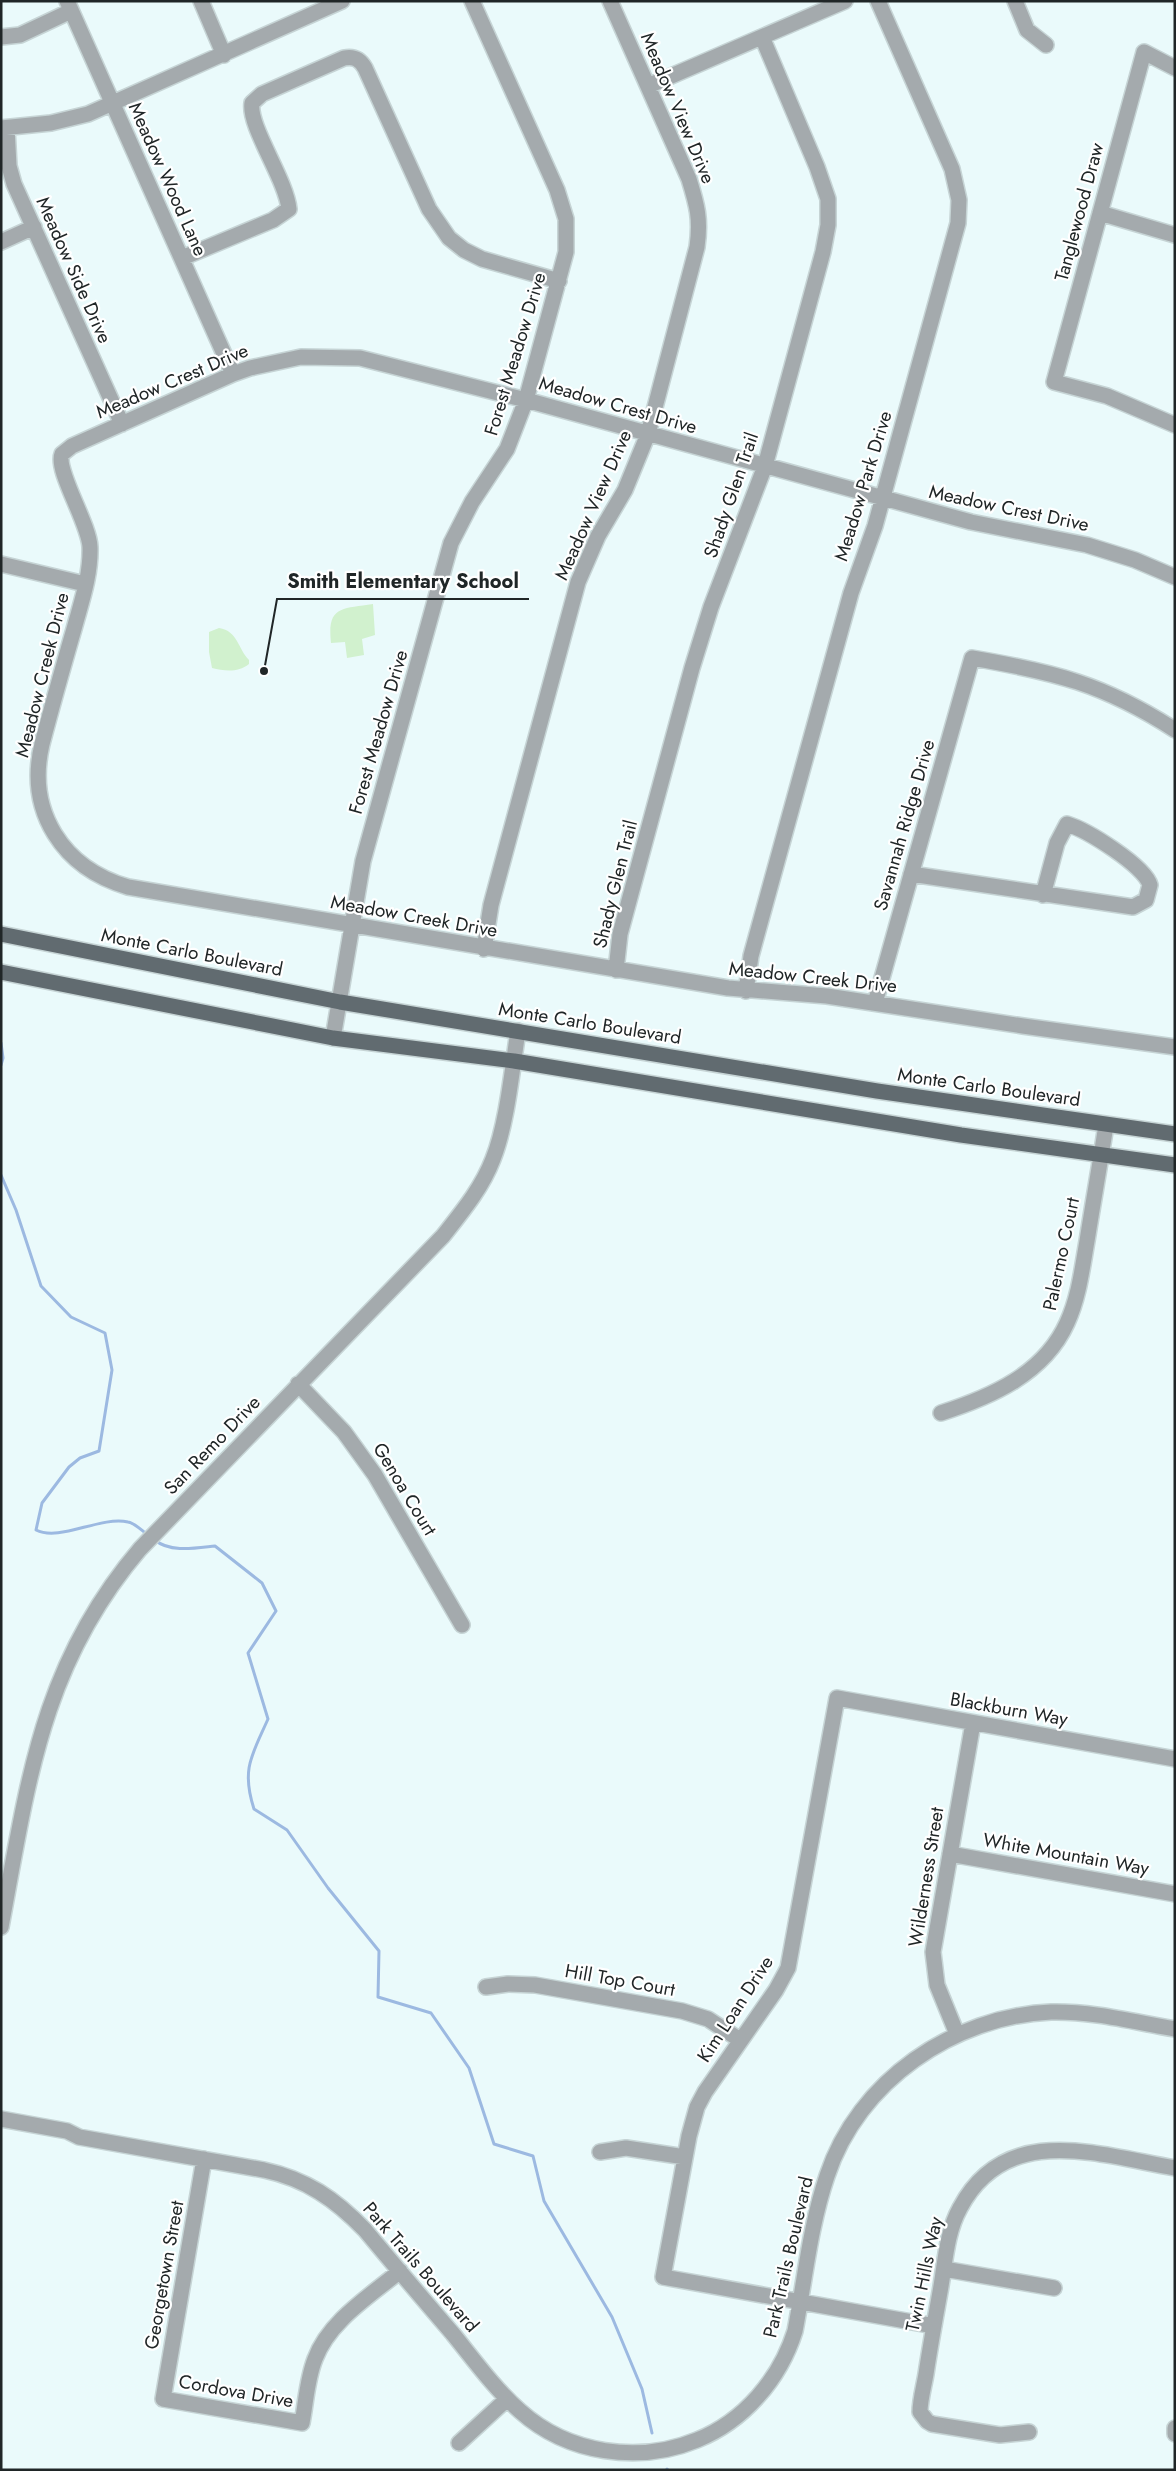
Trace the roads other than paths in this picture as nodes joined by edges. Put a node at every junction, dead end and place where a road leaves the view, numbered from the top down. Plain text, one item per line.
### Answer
1 (201, 1) edge
2 (472, 1) edge
3 (610, 1) edge
4 (845, 1) edge
5 (878, 1) edge
6 (1014, 1) edge
7 (338, 2) edge
8 (69, 6) edge
9 (1, 37) edge
10 (762, 37) junction
11 (1046, 45) dead end
12 (224, 55) junction
13 (1175, 68) edge
14 (648, 86) junction
15 (113, 104) junction
16 (4, 128) edge
17 (1100, 213) junction
18 (34, 228) junction
19 (1175, 235) edge
20 (1, 242) edge
21 (182, 258) junction
22 (558, 281) junction
23 (233, 374) junction
24 (526, 400) junction
25 (122, 424) junction
26 (1175, 425) edge
27 (648, 434) junction
28 (61, 456) joint
29 (765, 466) junction
30 (882, 499) junction
31 (1, 564) edge
32 (1175, 577) edge
33 (85, 584) junction
34 (1175, 730) edge
35 (911, 874) junction
36 (1043, 895) junction
37 (352, 925) junction
38 (1, 934) edge
39 (484, 949) junction
40 (616, 970) junction
41 (1, 972) edge
42 (746, 991) junction
43 (340, 1002) junction
44 (875, 1003) junction
45 (518, 1031) junction
46 (333, 1038) junction
47 (1175, 1046) edge
48 (514, 1061) junction
49 (1106, 1125) junction
50 (1175, 1134) edge
51 (1101, 1155) junction
52 (1175, 1165) edge
53 (298, 1384) junction
54 (941, 1413) dead end
55 (462, 1625) dead end
56 (837, 1698) joint
57 (973, 1723) junction
58 (1175, 1759) edge
59 (950, 1854) junction
60 (1175, 1894) edge
61 (1, 1927) edge
62 (486, 1987) dead end
63 (1175, 2029) edge
64 (957, 2034) junction
65 (740, 2040) junction
66 (1, 2119) edge
67 (1, 2130) edge
68 (79, 2138) junction
69 (600, 2152) dead end
70 (685, 2157) junction
71 (204, 2159) junction
72 (1175, 2168) edge
73 (944, 2269) junction
74 (400, 2271) junction
75 (1054, 2288) dead end
76 (801, 2302) junction
77 (934, 2326) junction
78 (163, 2399) joint
79 (507, 2399) junction
80 (1029, 2432) dead end
81 (459, 2443) dead end

1 - 12 street
2 - 22 street, Forest Meadow Drive
3 - 14 street, Meadow View Drive
4 - 10 street
5 - 30 street, Meadow Park Drive
6 - 11 street
7 - 12 street
8 - 9 street
8 - 15 street, Meadow Wood Lane
10 - 14 street
10 - 29 street, Shady Glen Trail
12 - 15 street
13 - 17 street, Tanglewood Draw
14 - 27 street, Meadow View Drive
15 - 16 street
15 - 21 street, Meadow Wood Lane
16 - 18 street, Meadow Side Drive
17 - 19 street
17 - 26 street, Tanglewood Draw
18 - 20 street
18 - 25 street, Meadow Side Drive
21 - 22 street
21 - 23 street, Meadow Wood Lane
22 - 24 street, Forest Meadow Drive
23 - 24 street, Meadow Crest Drive
23 - 25 street, Meadow Crest Drive
24 - 27 street, Meadow Crest Drive
24 - 37 street, Forest Meadow Drive
25 - 28 street, Meadow Crest Drive
27 - 29 street, Meadow Crest Drive
27 - 39 street, Meadow View Drive
28 - 33 street, Meadow Creek Drive
29 - 30 street, Meadow Crest Drive
29 - 40 street, Shady Glen Trail
30 - 32 street, Meadow Crest Drive
30 - 42 street, Meadow Park Drive
31 - 33 street
33 - 37 street, Meadow Creek Drive
34 - 35 street, Savannah Ridge Drive
35 - 36 street
35 - 44 street, Savannah Ridge Drive
36 - 36 street
37 - 39 street, Meadow Creek Drive
37 - 43 street, Forest Meadow Drive
38 - 43 main road, Monte Carlo Boulevard
39 - 40 street, Meadow Creek Drive
40 - 42 street, Meadow Creek Drive
41 - 46 main road
42 - 44 street, Meadow Creek Drive
43 - 45 main road, Monte Carlo Boulevard
43 - 46 street, Forest Meadow Drive
44 - 47 street, Meadow Creek Drive
45 - 48 street, San Remo Drive
45 - 49 main road, Monte Carlo Boulevard
46 - 48 main road
48 - 51 main road
48 - 53 street, San Remo Drive
49 - 50 main road, Monte Carlo Boulevard
49 - 51 street, Palermo Court
51 - 52 main road
51 - 54 street, Palermo Court
53 - 55 street, Genoa Court
53 - 61 street, San Remo Drive
56 - 57 street, Blackburn Way
56 - 65 street, Kim Loan Drive
57 - 58 street, Blackburn Way
57 - 59 street, Wilderness Street
59 - 60 street, White Mountain Way
59 - 64 street, Wilderness Street
62 - 65 street, Hill Top Court
63 - 64 street, Park Trails Boulevard
64 - 76 street, Park Trails Boulevard
65 - 70 street, Kim Loan Drive
66 - 68 street, Park Trails Boulevard
67 - 68 street, Park Trails Boulevard
68 - 71 street, Park Trails Boulevard
69 - 70 street
70 - 76 street, Kim Loan Drive
71 - 74 street, Park Trails Boulevard
71 - 78 street, Georgetown Street
72 - 73 street, Twin Hills Way
73 - 75 street
73 - 77 street, Twin Hills Way
74 - 78 street, Cordova Drive
74 - 79 street, Park Trails Boulevard
76 - 77 street
76 - 79 street, Park Trails Boulevard
77 - 80 street, Twin Hills Way
79 - 81 street

